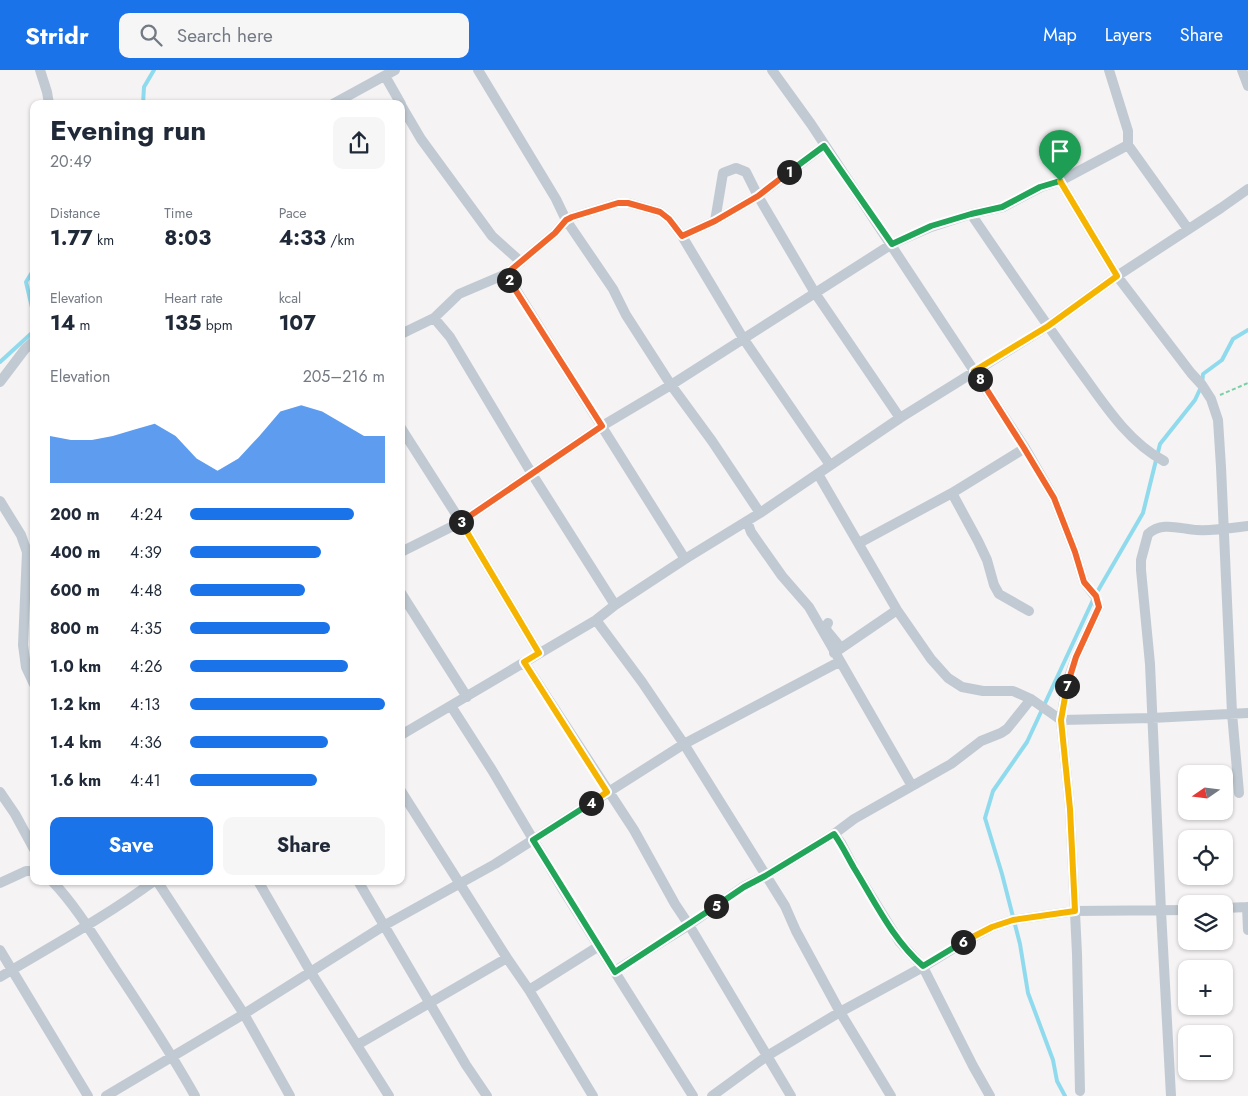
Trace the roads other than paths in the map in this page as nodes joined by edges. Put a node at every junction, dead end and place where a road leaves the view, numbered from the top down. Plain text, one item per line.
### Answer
1 (40, 70) edge
2 (395, 70) edge
3 (478, 70) edge
4 (772, 70) edge
5 (1109, 70) edge
6 (1242, 70) edge
7 (385, 76) junction
8 (1248, 86) edge
9 (48, 100) edge
10 (340, 100) edge
11 (399, 100) edge
12 (405, 111) edge
13 (1128, 145) junction
14 (824, 146) junction
15 (1060, 181) junction
16 (1248, 189) edge
17 (758, 196) junction
18 (971, 214) junction
19 (566, 220) junction
20 (715, 221) junction
21 (1188, 229) junction
22 (682, 236) junction
23 (892, 244) junction
24 (521, 262) junction
25 (506, 274) junction
26 (1117, 276) junction
27 (815, 293) junction
28 (434, 318) junction
29 (1048, 326) junction
30 (405, 332) edge
31 (743, 338) junction
32 (30, 345) edge
33 (974, 371) junction
34 (0, 382) edge
35 (671, 385) junction
36 (900, 418) junction
37 (602, 426) junction
38 (405, 434) edge
39 (1024, 448) junction
40 (1161, 460) dead end
41 (830, 465) junction
42 (532, 474) junction
43 (818, 474) junction
44 (952, 493) junction
45 (0, 502) edge
46 (760, 513) junction
47 (747, 521) junction
48 (460, 522) junction
49 (1248, 526) edge
50 (1224, 528) junction
51 (859, 543) junction
52 (405, 550) edge
53 (30, 553) edge
54 (685, 559) junction
55 (405, 599) edge
56 (615, 605) junction
57 (897, 610) junction
58 (1029, 611) dead end
59 (596, 620) junction
60 (828, 623) dead end
61 (539, 653) junction
62 (838, 654) junction
63 (524, 662) junction
64 (30, 676) edge
65 (467, 697) junction
66 (1032, 699) junction
67 (451, 706) junction
68 (1232, 713) junction
69 (1248, 713) edge
70 (1152, 718) junction
71 (1061, 720) junction
72 (405, 733) edge
73 (684, 744) junction
74 (912, 786) junction
75 (0, 792) edge
76 (607, 792) junction
77 (1240, 793) dead end
78 (405, 797) edge
79 (834, 834) junction
80 (533, 840) junction
81 (30, 841) edge
82 (30, 872) edge
83 (765, 876) junction
84 (0, 883) edge
85 (460, 884) junction
86 (56, 885) edge
87 (150, 885) edge
88 (158, 885) edge
89 (260, 885) edge
90 (360, 885) edge
91 (1248, 907) edge
92 (1233, 908) edge
93 (1178, 910) edge
94 (1075, 911) junction
95 (1160, 911) junction
96 (385, 925) junction
97 (689, 925) junction
98 (87, 926) junction
99 (1248, 930) edge
100 (599, 946) junction
101 (0, 950) edge
102 (507, 958) junction
103 (923, 966) junction
104 (12, 970) junction
105 (310, 971) junction
106 (615, 972) junction
107 (0, 977) edge
108 (528, 990) junction
109 (430, 1003) junction
110 (840, 1012) junction
111 (244, 1014) junction
112 (357, 1045) junction
113 (172, 1056) junction
114 (767, 1056) junction
115 (1080, 1091) dead end
116 (88, 1096) edge
117 (106, 1096) edge
118 (195, 1096) edge
119 (290, 1096) edge
120 (389, 1096) edge
121 (487, 1096) edge
122 (593, 1096) edge
123 (693, 1096) edge
124 (712, 1096) edge
125 (791, 1096) edge
126 (891, 1096) edge
127 (990, 1096) edge
128 (1171, 1096) edge

1 - 9 street
2 - 7 street
3 - 19 street
4 - 14 street
5 - 13 street
6 - 8 street
7 - 10 street
7 - 11 street
12 - 24 street
13 - 15 street
13 - 21 street
14 - 17 street
14 - 23 street
15 - 18 street
15 - 26 street
16 - 21 street
17 - 20 street
17 - 20 street
17 - 27 street
18 - 23 street
18 - 29 street
19 - 22 street
19 - 24 street
19 - 35 street
20 - 22 street
21 - 26 street
22 - 31 street
23 - 27 street
23 - 33 street
24 - 25 street
25 - 28 street
25 - 37 street
26 - 29 street
26 - 50 street
27 - 31 street
27 - 36 street
28 - 30 street
28 - 42 street
29 - 33 street
29 - 40 street
31 - 35 street
31 - 41 street
32 - 34 street
33 - 36 street
33 - 39 street
35 - 37 street
35 - 46 street
36 - 41 street
37 - 42 street
37 - 54 street
38 - 48 street
39 - 44 street
39 - 71 street
41 - 43 street
42 - 48 street
42 - 56 street
43 - 46 street
43 - 51 street
44 - 51 street
44 - 58 street
45 - 53 street
46 - 47 street
47 - 54 street
47 - 62 street
48 - 52 street
48 - 61 street
49 - 50 street
50 - 68 street
50 - 70 street
51 - 57 street
53 - 64 street
54 - 56 street
55 - 65 street
56 - 59 street
57 - 62 street
57 - 66 street
59 - 61 street
59 - 73 street
60 - 62 street
61 - 63 street
62 - 73 street
62 - 74 street
63 - 65 street
63 - 76 street
65 - 67 street
66 - 71 street
66 - 74 street
67 - 72 street
67 - 80 street
68 - 69 street
68 - 70 street
68 - 77 street
70 - 71 street
70 - 95 street
71 - 94 street
73 - 76 street
73 - 83 street
74 - 79 street
75 - 81 street
76 - 80 street
76 - 97 street
78 - 85 street
79 - 83 street
79 - 103 street
80 - 85 street
80 - 100 street
82 - 84 street
83 - 97 street
83 - 110 street
85 - 96 street
85 - 102 street
86 - 98 street
87 - 98 street
88 - 111 street
89 - 105 street
90 - 96 street
91 - 92 street
91 - 99 street
93 - 95 street
94 - 95 street
94 - 103 street
94 - 115 street
95 - 128 street
96 - 105 street
96 - 109 street
97 - 106 street
97 - 114 street
98 - 104 street
98 - 113 street
100 - 106 street
100 - 108 street
101 - 104 street
102 - 108 street
102 - 109 street
103 - 110 street
103 - 127 street
104 - 107 street
104 - 116 street
105 - 111 street
105 - 112 street
106 - 123 street
108 - 122 street
109 - 112 street
109 - 121 street
110 - 114 street
110 - 126 street
111 - 113 street
111 - 119 street
112 - 120 street
113 - 117 street
113 - 118 street
114 - 124 street
114 - 125 street

